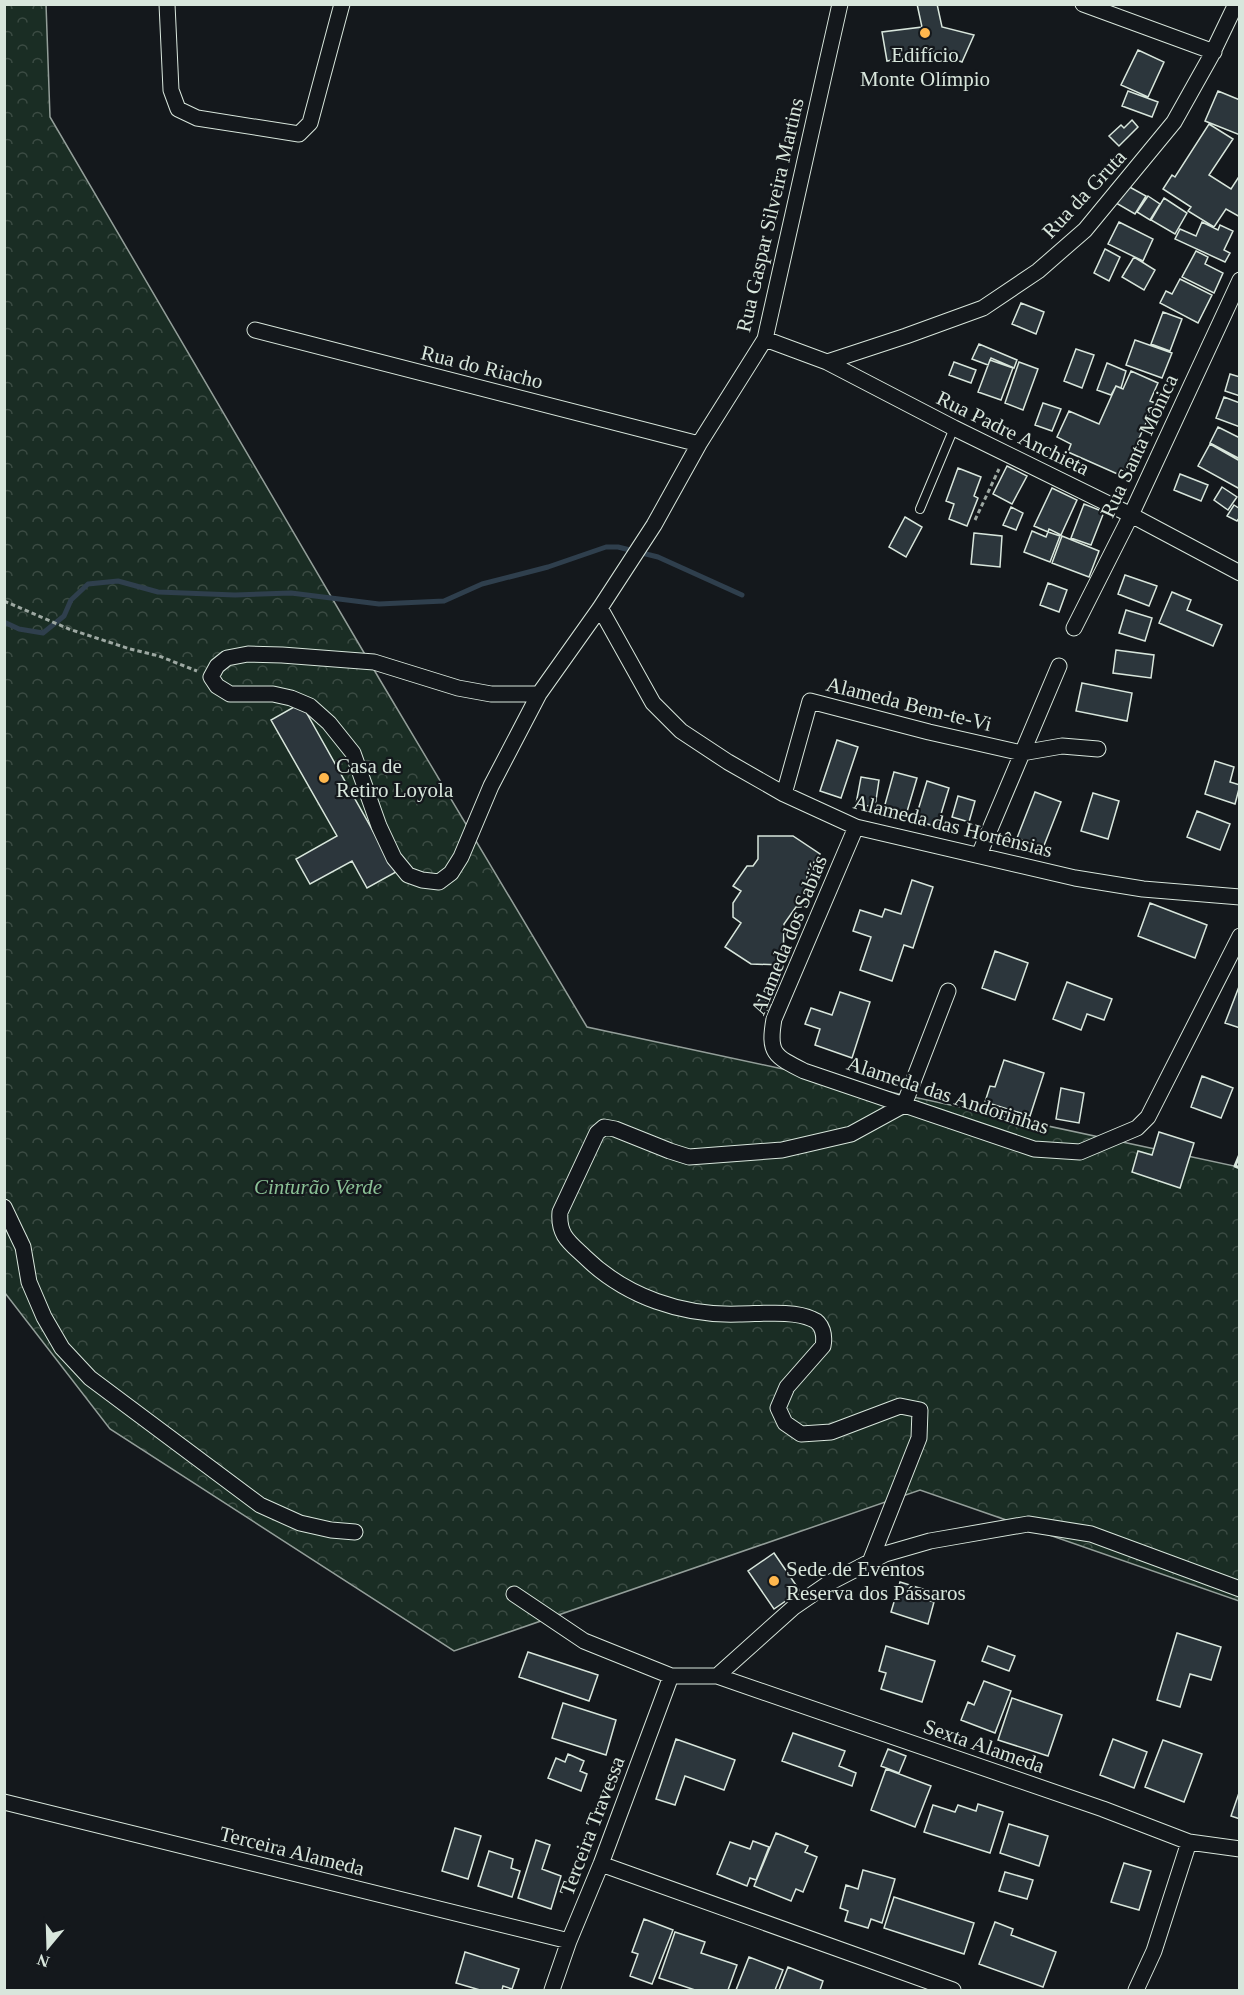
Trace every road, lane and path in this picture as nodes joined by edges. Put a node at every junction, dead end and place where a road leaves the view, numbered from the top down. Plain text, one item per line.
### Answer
1 (166, 4) edge
2 (342, 4) edge
3 (840, 4) edge
4 (1083, 4) edge
5 (1236, 4) edge
6 (1214, 52) junction
7 (1239, 280) edge
8 (255, 330) dead end
9 (765, 339) junction
10 (827, 362) junction
11 (954, 428) junction
12 (699, 444) junction
13 (1006, 453) junction
14 (920, 508) dead end
15 (1131, 514) junction
16 (975, 520) dead end
17 (1239, 573) edge
18 (4, 601) edge
19 (600, 608) junction
20 (1074, 628) dead end
21 (1059, 666) dead end
22 (211, 677) junction
23 (539, 694) junction
24 (1098, 749) dead end
25 (1023, 753) junction
26 (784, 794) junction
27 (856, 827) junction
28 (979, 855) junction
29 (1239, 897) edge
30 (1239, 936) edge
31 (948, 991) dead end
32 (780, 1059) joint
33 (904, 1105) junction
34 (4, 1207) edge
35 (355, 1532) dead end
36 (870, 1562) junction
37 (1239, 1589) edge
38 (514, 1594) dead end
39 (671, 1676) junction
40 (717, 1676) junction
41 (4, 1802) edge
42 (1189, 1842) junction
43 (1239, 1849) edge
44 (601, 1864) junction
45 (569, 1941) junction
46 (552, 1990) edge
47 (953, 1990) edge
48 (1136, 1990) edge

1 - 2 street
3 - 9 street, Rua Gaspar Silveira Martins
4 - 6 street
5 - 6 street, Rua da Gruta
6 - 10 street, Rua da Gruta
7 - 15 street, Rua Santa Mônica
8 - 12 street, Rua do Riacho
9 - 10 street, Rua Padre Anchieta
9 - 12 street, Rua Gaspar Silveira Martins
10 - 11 street, Rua Padre Anchieta
11 - 13 street, Rua Padre Anchieta
11 - 14 lane
12 - 19 street, Rua Gaspar Silveira Martins
13 - 15 street, Rua Padre Anchieta
13 - 16 path
15 - 17 street, Rua Padre Anchieta
15 - 20 street, Rua Santa Mônica
18 - 22 path
19 - 23 street, Rua Gaspar Silveira Martins
19 - 26 street, Alameda das Hortênsias
21 - 25 street
22 - 23 street
22 - 23 street, Rua Gaspar Silveira Martins
24 - 25 street
25 - 26 street, Alameda Bem-te-Vi
25 - 28 street
26 - 27 street, Alameda das Hortênsias
27 - 28 street, Alameda das Hortênsias
27 - 32 street, Alameda dos Sabiás
28 - 29 street, Alameda das Hortênsias
30 - 33 street, Alameda das Andorinhas
31 - 33 street
32 - 33 street, Alameda das Andorinhas
33 - 36 street
34 - 35 street
36 - 37 street
36 - 40 street
38 - 39 street
39 - 40 street, Sexta Alameda
39 - 44 street, Terceira Travessa
40 - 42 street, Sexta Alameda
41 - 45 street, Terceira Alameda
42 - 43 street, Sexta Alameda
42 - 48 street
44 - 45 street, Terceira Travessa
44 - 47 street
45 - 46 street, Terceira Travessa

